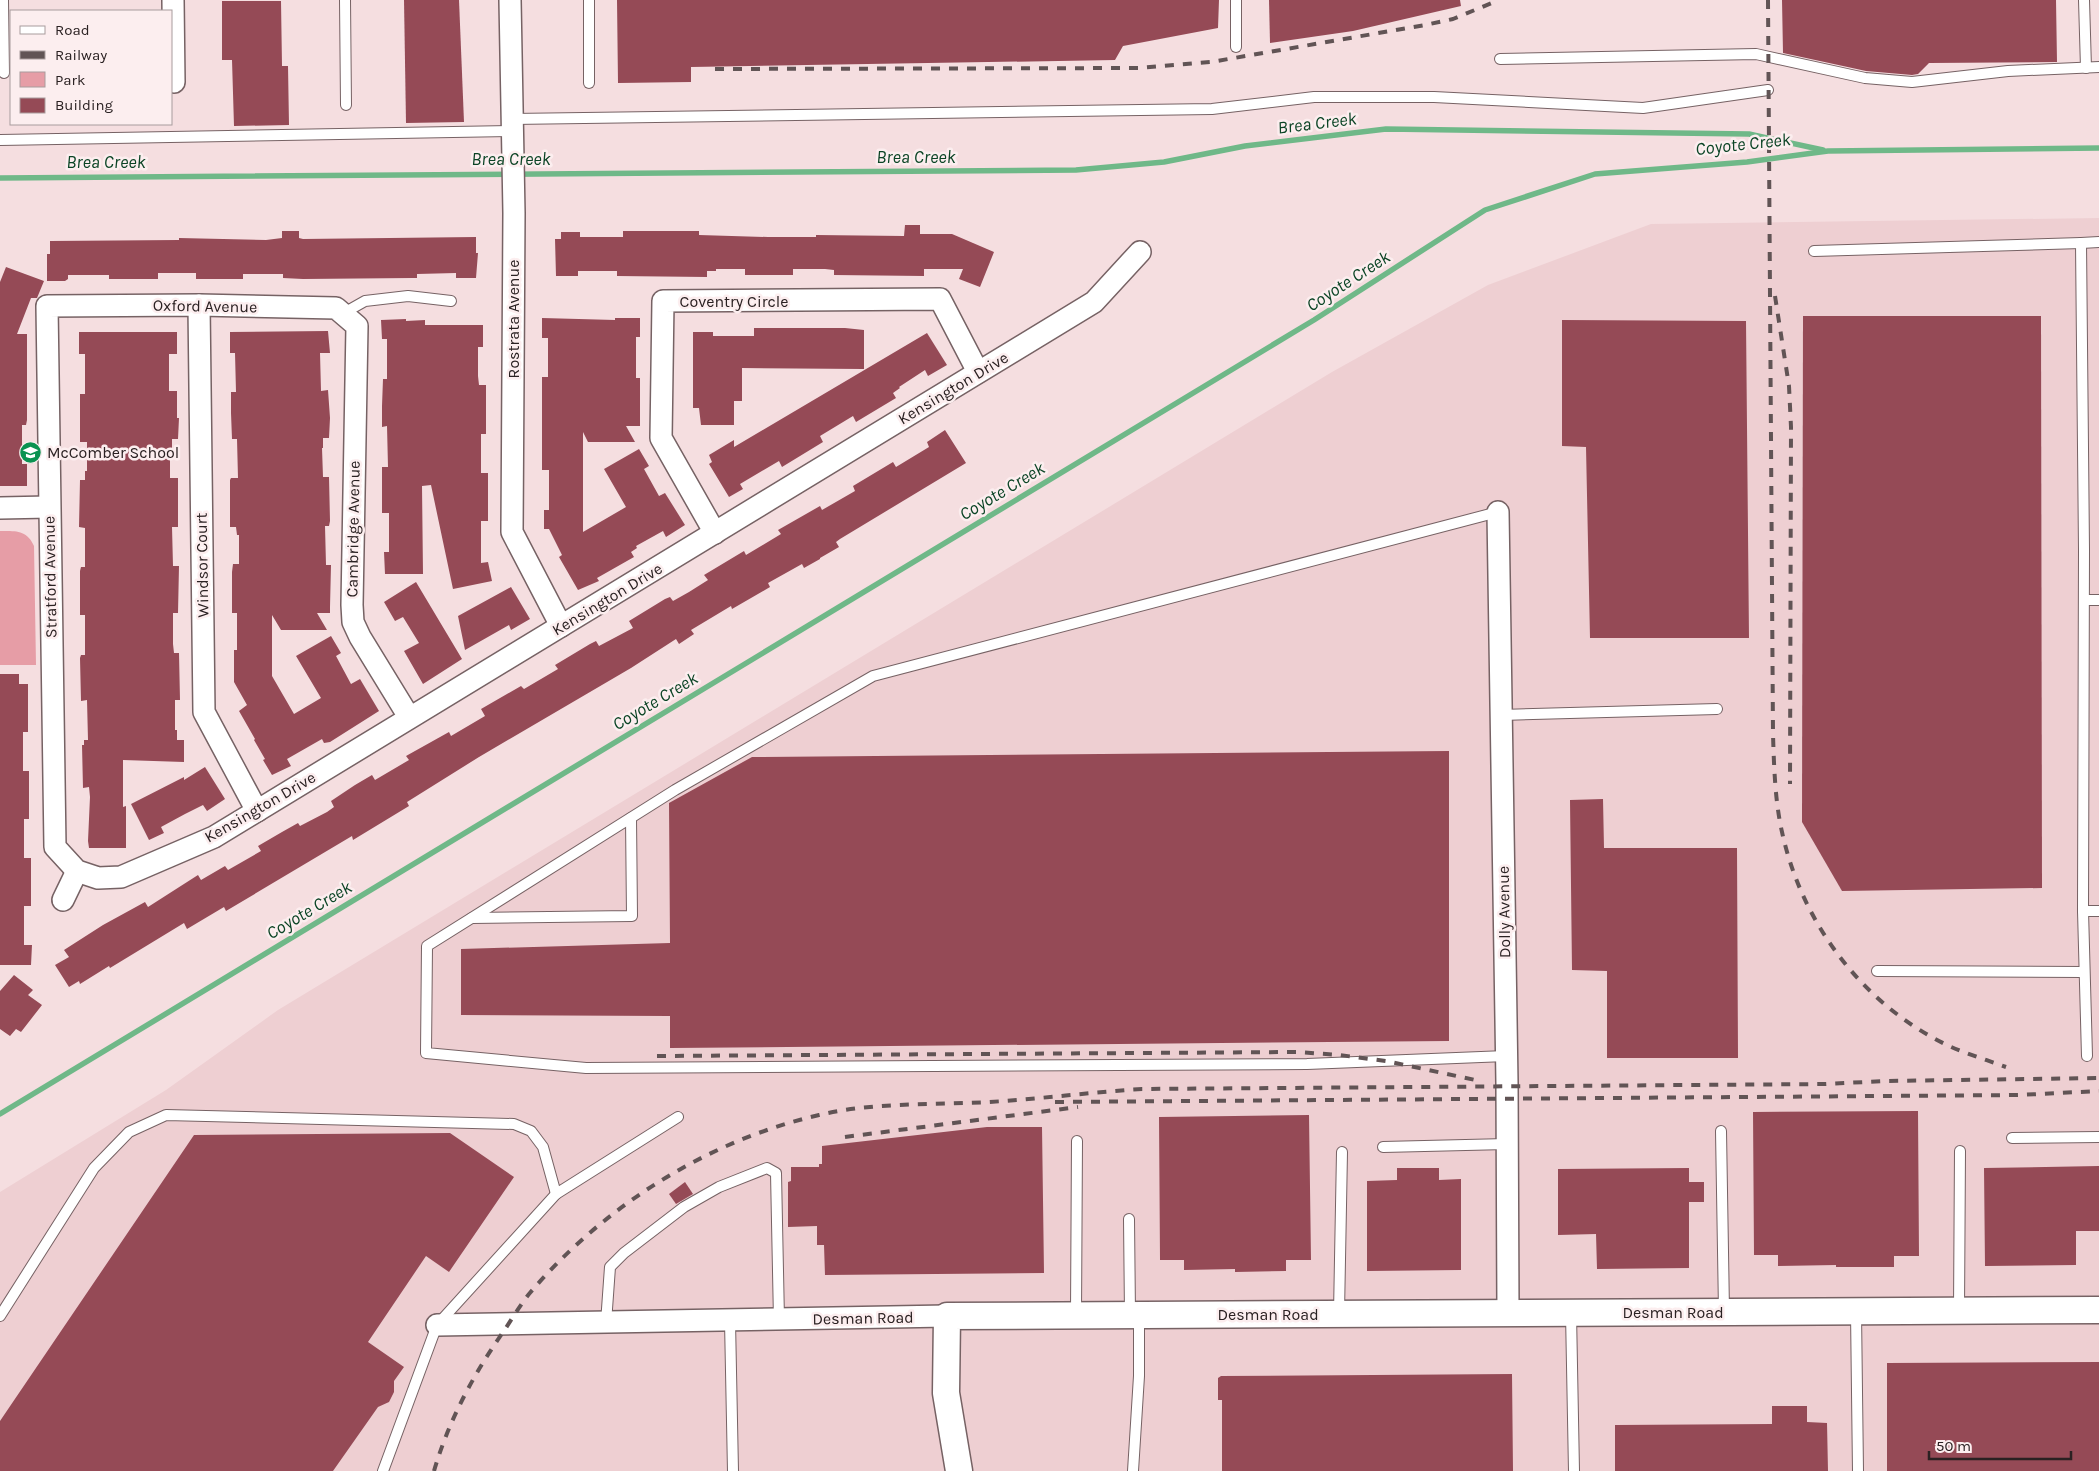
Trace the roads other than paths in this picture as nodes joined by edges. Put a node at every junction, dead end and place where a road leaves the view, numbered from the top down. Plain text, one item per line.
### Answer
1 (3, 0) edge
2 (173, 0) edge
3 (345, 0) edge
4 (510, 0) edge
5 (588, 0) edge
6 (1236, 0) edge
7 (2084, 0) edge
8 (1236, 47) dead end
9 (1500, 59) dead end
10 (2086, 68) junction
11 (2099, 68) edge
12 (4, 73) dead end
13 (174, 82) dead end
14 (589, 83) dead end
15 (1768, 90) dead end
16 (346, 105) dead end
17 (513, 128) junction
18 (0, 140) edge
19 (2099, 242) edge
20 (2081, 243) junction
21 (1814, 251) dead end
22 (1140, 252) dead end
23 (451, 301) dead end
24 (199, 305) junction
25 (47, 306) joint
26 (350, 320) junction
27 (978, 372) junction
28 (49, 507) junction
29 (0, 508) edge
30 (1498, 512) joint
31 (715, 533) junction
32 (2084, 600) junction
33 (2099, 600) edge
34 (561, 626) junction
35 (1717, 709) dead end
36 (1501, 715) junction
37 (409, 717) junction
38 (257, 811) junction
39 (631, 818) junction
40 (77, 871) junction
41 (63, 900) dead end
42 (2083, 911) junction
43 (2099, 911) edge
44 (471, 918) junction
45 (1877, 971) dead end
46 (2084, 972) junction
47 (1506, 1056) junction
48 (2087, 1056) dead end
49 (678, 1117) dead end
50 (1721, 1131) dead end
51 (2099, 1137) edge
52 (2012, 1138) dead end
53 (1077, 1141) dead end
54 (1507, 1144) junction
55 (1383, 1147) dead end
56 (1960, 1151) dead end
57 (1342, 1152) dead end
58 (556, 1194) junction
59 (1129, 1219) dead end
60 (2099, 1310) edge
61 (1856, 1311) junction
62 (1960, 1311) junction
63 (1724, 1312) junction
64 (1508, 1313) junction
65 (1571, 1313) junction
66 (1339, 1314) junction
67 (1076, 1315) junction
68 (1135, 1315) junction
69 (0, 1316) edge
70 (947, 1316) junction
71 (730, 1320) junction
72 (779, 1320) junction
73 (606, 1323) junction
74 (437, 1325) junction
75 (383, 1471) edge
76 (733, 1471) edge
77 (959, 1471) edge
78 (1133, 1471) edge
79 (1574, 1471) edge
80 (1858, 1471) edge

1 - 12 lane
2 - 13 street
3 - 16 lane
4 - 17 street, Rostrata Avenue
5 - 14 lane
6 - 8 lane
7 - 10 lane
9 - 10 lane
10 - 11 lane
15 - 17 lane
17 - 18 lane
17 - 34 street, Rostrata Avenue
19 - 20 lane
20 - 21 lane
20 - 32 lane
22 - 27 street, Kensington Drive
23 - 26 lane
24 - 25 street, Oxford Avenue
24 - 26 street, Oxford Avenue
24 - 38 street, Windsor Court
25 - 28 street, Stratford Avenue
26 - 37 street, Cambridge Avenue
27 - 31 street, Kensington Drive
27 - 31 street, Coventry Circle
28 - 29 street
28 - 40 street, Stratford Avenue
30 - 36 street, Dolly Avenue
30 - 39 lane
31 - 34 street, Kensington Drive
32 - 33 lane
32 - 42 lane
34 - 37 street, Kensington Drive
35 - 36 lane
36 - 47 street, Dolly Avenue
37 - 38 street, Kensington Drive
38 - 40 street, Kensington Drive
39 - 44 lane
39 - 44 lane
40 - 41 street
42 - 43 lane
42 - 46 lane
44 - 47 lane
45 - 46 lane
46 - 48 lane
47 - 54 street, Dolly Avenue
49 - 58 lane
50 - 63 lane
51 - 52 lane
53 - 67 lane
54 - 55 lane
54 - 64 street, Dolly Avenue
56 - 62 lane
57 - 66 lane
58 - 69 lane
58 - 74 lane
59 - 68 lane
60 - 62 street, Desman Road
61 - 62 street, Desman Road
61 - 63 street, Desman Road
61 - 80 lane
63 - 65 street, Desman Road
64 - 65 street, Desman Road
64 - 66 street, Desman Road
65 - 79 lane
66 - 68 street, Desman Road
67 - 68 street, Desman Road
67 - 70 street, Desman Road
68 - 78 lane
70 - 72 street, Desman Road
70 - 77 street
71 - 72 street, Desman Road
71 - 73 street, Desman Road
71 - 76 lane
72 - 73 lane
73 - 74 street, Desman Road
74 - 75 lane

